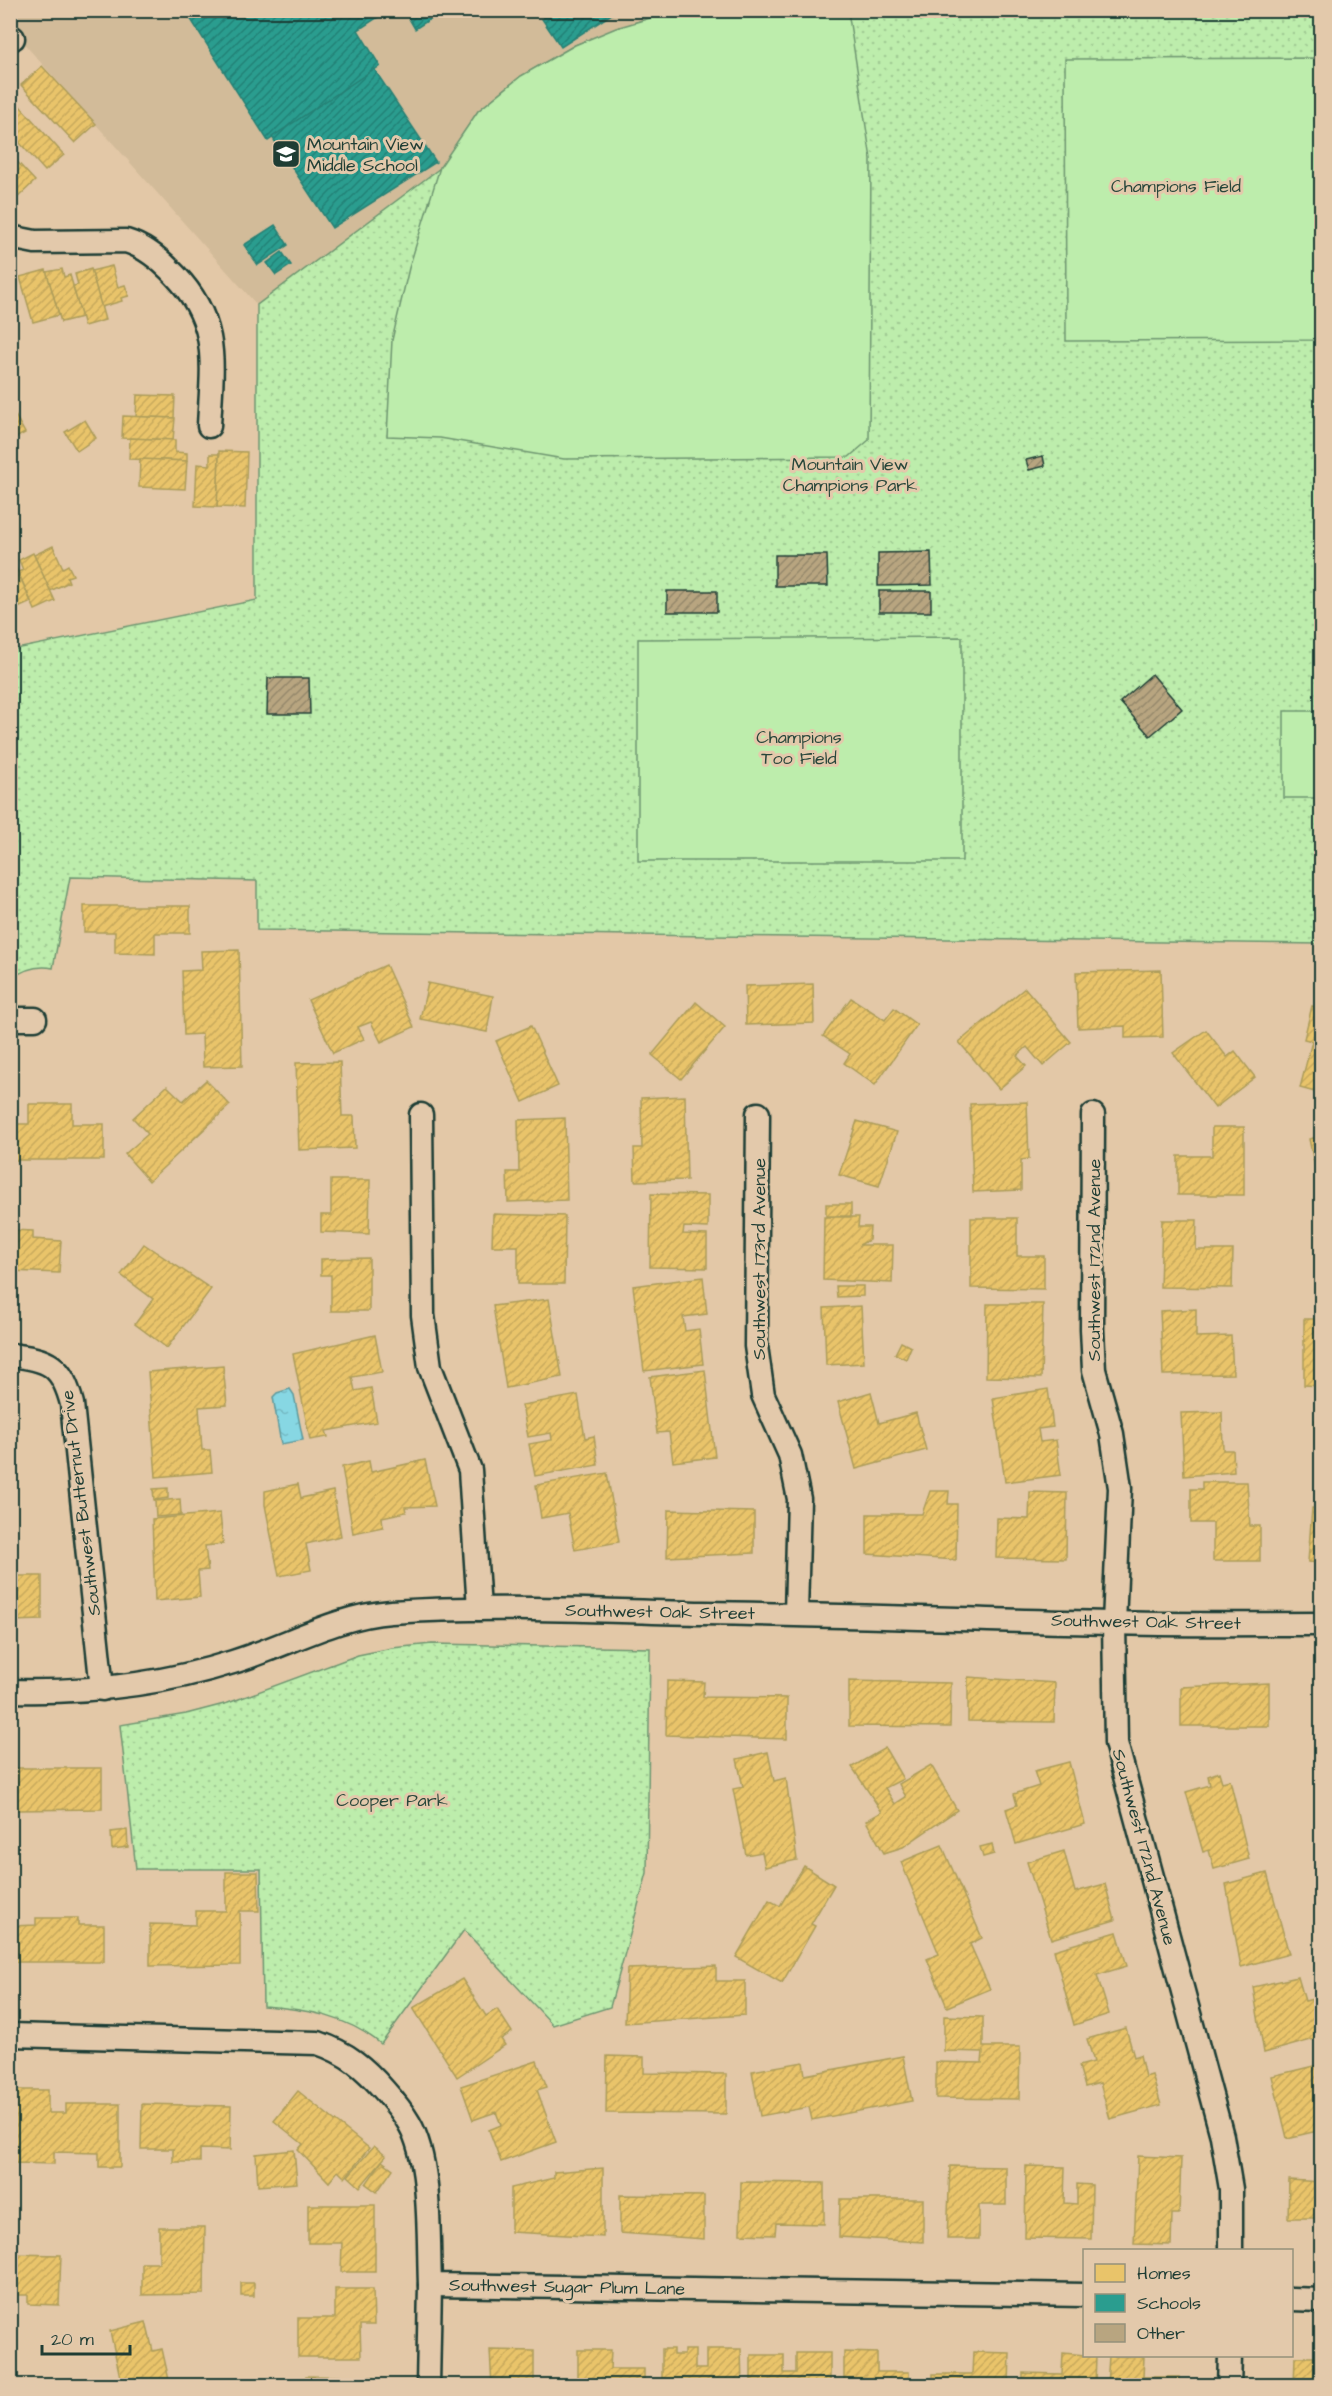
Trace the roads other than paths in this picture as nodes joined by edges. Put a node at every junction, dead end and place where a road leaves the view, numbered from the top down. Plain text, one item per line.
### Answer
1 (10, 237) edge
2 (209, 426) dead end
3 (10, 1018) edge
4 (35, 1019) dead end
5 (758, 1114) dead end
6 (421, 1115) dead end
7 (1093, 1115) dead end
8 (10, 1355) edge
9 (479, 1609) junction
10 (796, 1614) junction
11 (1114, 1623) junction
12 (1322, 1624) edge
13 (102, 1689) junction
14 (10, 1691) edge
15 (10, 2035) edge
16 (1231, 2249) edge
17 (430, 2285) junction
18 (1083, 2295) edge
19 (1293, 2299) edge
20 (1322, 2300) edge
21 (1230, 2357) edge
22 (429, 2385) edge
23 (1229, 2385) edge

1 - 2 street
3 - 4 street
5 - 10 street, Southwest 173rd Avenue
6 - 9 street
7 - 11 street, Southwest 172nd Avenue
8 - 13 street, Southwest Butternut Drive
9 - 10 street, Southwest Oak Street
9 - 13 street, Southwest Oak Street
10 - 11 street, Southwest Oak Street
11 - 12 street, Southwest Oak Street
11 - 16 street, Southwest 172nd Avenue
13 - 14 street, Southwest Oak Street
15 - 17 street, Southwest Sugar Plum Lane
17 - 18 street, Southwest Sugar Plum Lane
17 - 22 street
19 - 20 street
21 - 23 street

